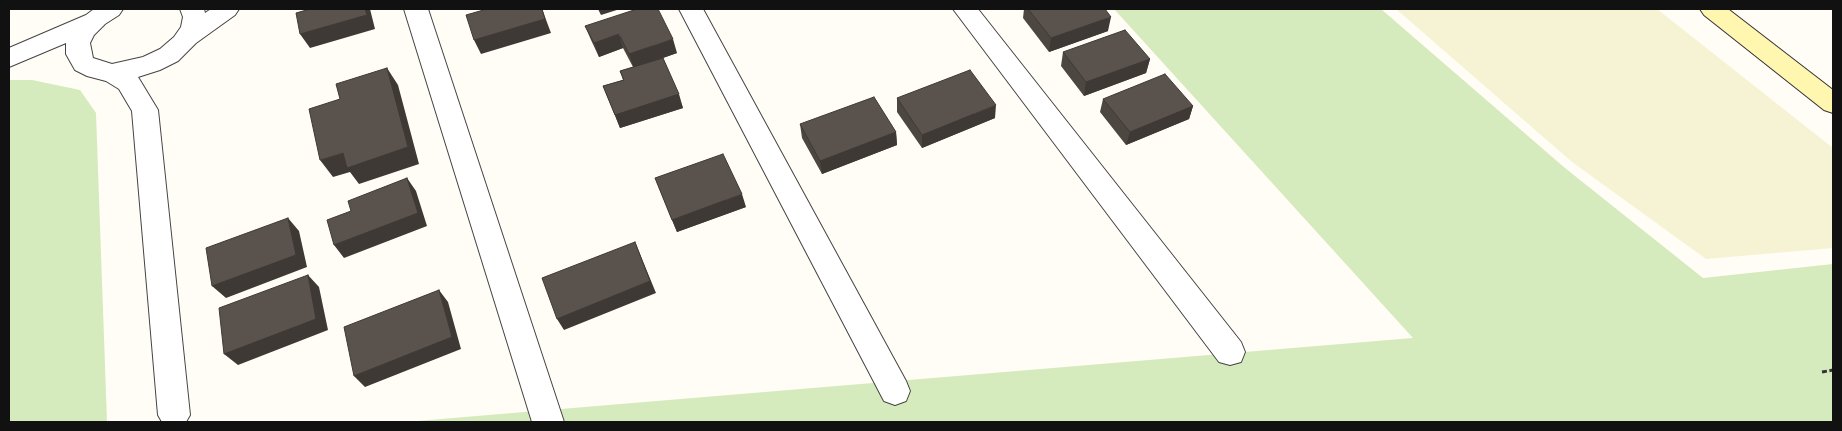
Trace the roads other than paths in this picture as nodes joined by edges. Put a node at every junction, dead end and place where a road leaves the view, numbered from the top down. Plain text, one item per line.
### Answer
1 (192, 9) edge
2 (228, 9) edge
3 (416, 9) edge
4 (691, 9) edge
5 (965, 9) edge
6 (1712, 9) edge
7 (104, 13) edge
8 (189, 36) junction
9 (169, 55) junction
10 (9, 59) edge
11 (84, 64) junction
12 (112, 73) junction
13 (1833, 103) edge
14 (145, 110) junction
15 (1230, 352) dead end
16 (895, 391) dead end
17 (174, 415) dead end
18 (548, 422) edge

1 - 8 street
2 - 8 street
3 - 18 street
4 - 16 street
5 - 15 street
6 - 13 street
7 - 10 street
7 - 11 street
8 - 9 street
9 - 12 street
9 - 14 street
10 - 11 street
11 - 12 street
12 - 14 street
14 - 17 street

